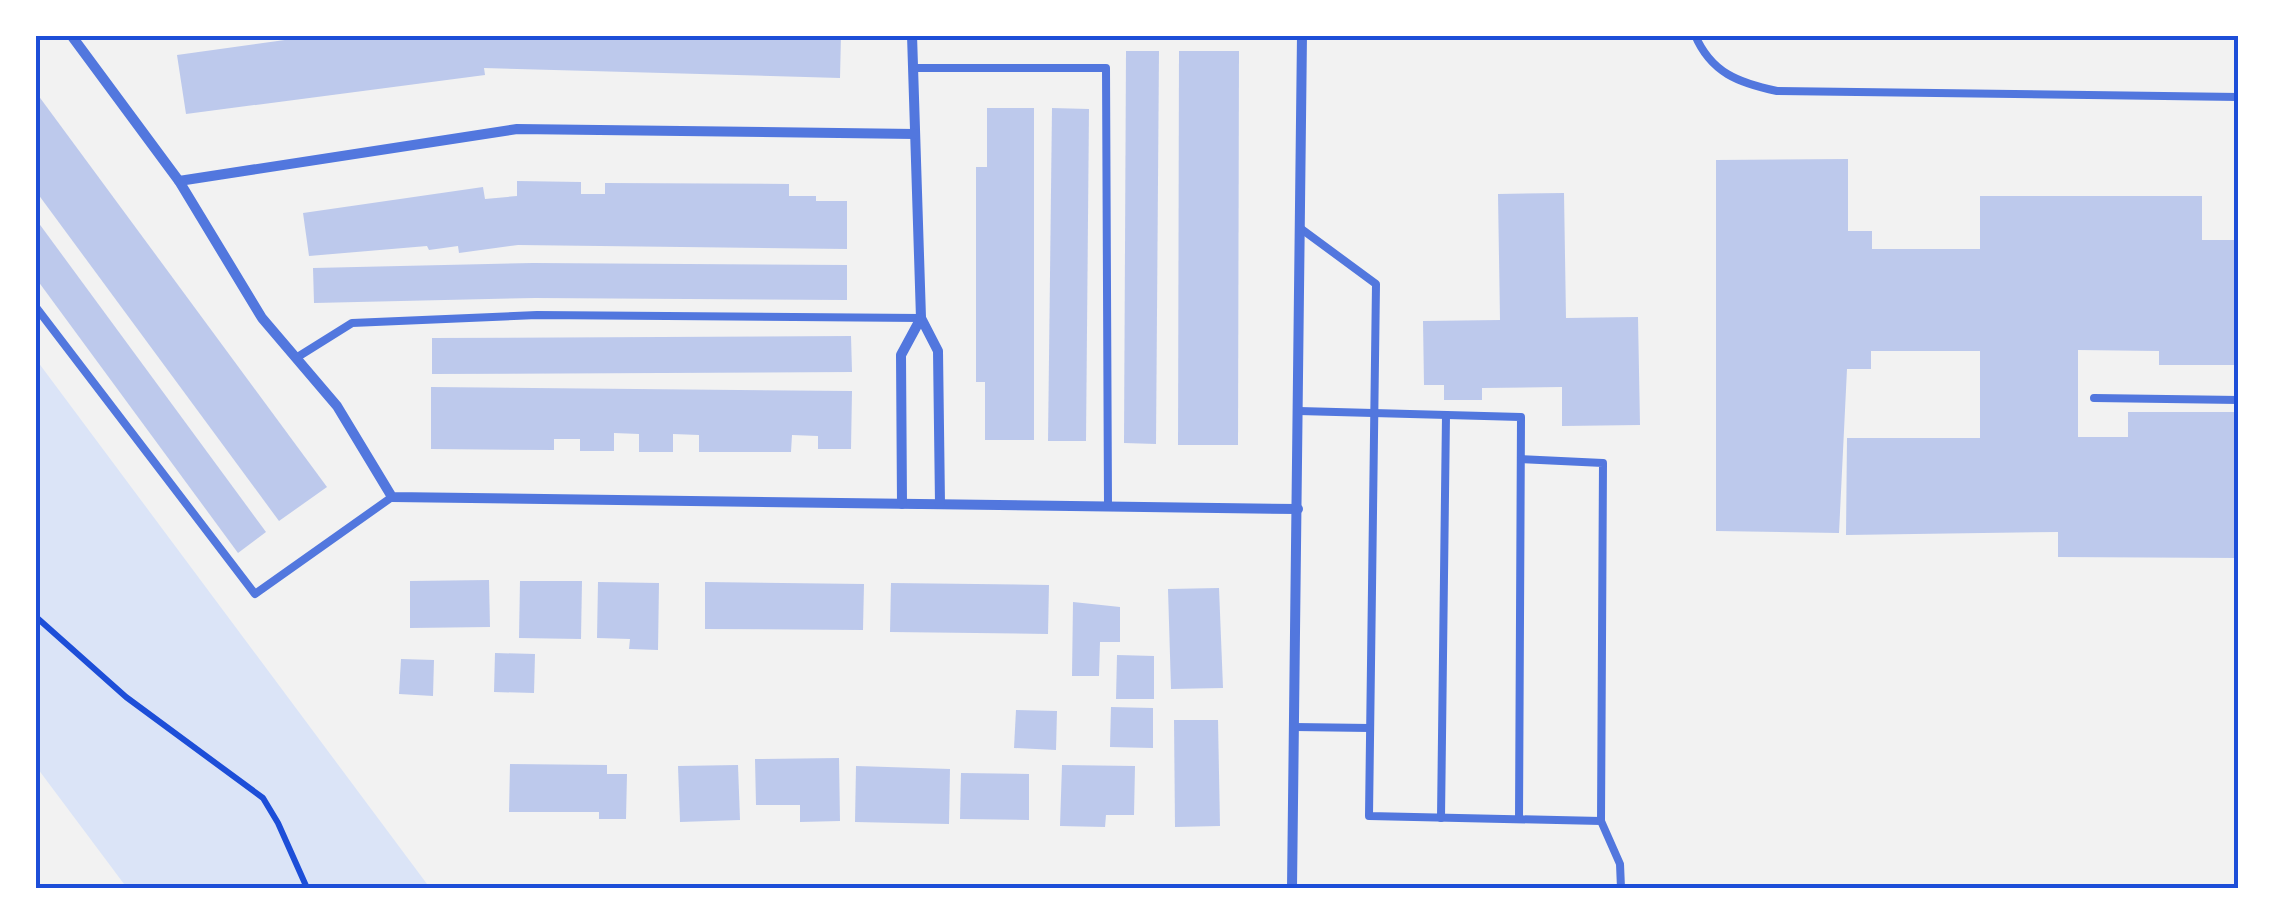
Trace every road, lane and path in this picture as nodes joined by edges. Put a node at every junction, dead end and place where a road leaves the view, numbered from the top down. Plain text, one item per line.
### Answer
1 (71, 35) edge
2 (912, 35) edge
3 (1302, 35) edge
4 (1695, 35) edge
5 (913, 68) junction
6 (2239, 96) edge
7 (915, 134) junction
8 (180, 181) junction
9 (1300, 228) junction
10 (35, 306) edge
11 (920, 318) junction
12 (296, 358) junction
13 (2094, 398) dead end
14 (2239, 400) edge
15 (1299, 411) junction
16 (1374, 413) junction
17 (1446, 414) junction
18 (1521, 460) junction
19 (392, 497) junction
20 (902, 504) junction
21 (940, 504) junction
22 (1108, 506) junction
23 (1298, 509) junction
24 (35, 616) edge
25 (1294, 727) junction
26 (1370, 728) junction
27 (1441, 818) junction
28 (1519, 819) junction
29 (1601, 821) junction
30 (307, 888) edge
31 (1292, 888) edge
32 (1621, 888) edge

1 - 8 street
2 - 5 street
3 - 9 street
4 - 6 lane
5 - 7 street
5 - 22 lane
7 - 8 street
7 - 11 street
8 - 12 street
9 - 15 street
9 - 16 lane
10 - 19 lane
11 - 12 lane
11 - 20 street
11 - 21 street
12 - 19 street
13 - 14 lane
15 - 16 lane
15 - 23 street
16 - 17 lane
16 - 26 lane
17 - 18 lane
17 - 27 lane
18 - 28 lane
18 - 29 lane
19 - 20 street
20 - 21 street
21 - 22 street
22 - 23 street
23 - 25 street
24 - 30 path
25 - 26 lane
25 - 31 street
26 - 27 lane
27 - 28 lane
28 - 29 lane
29 - 32 lane

